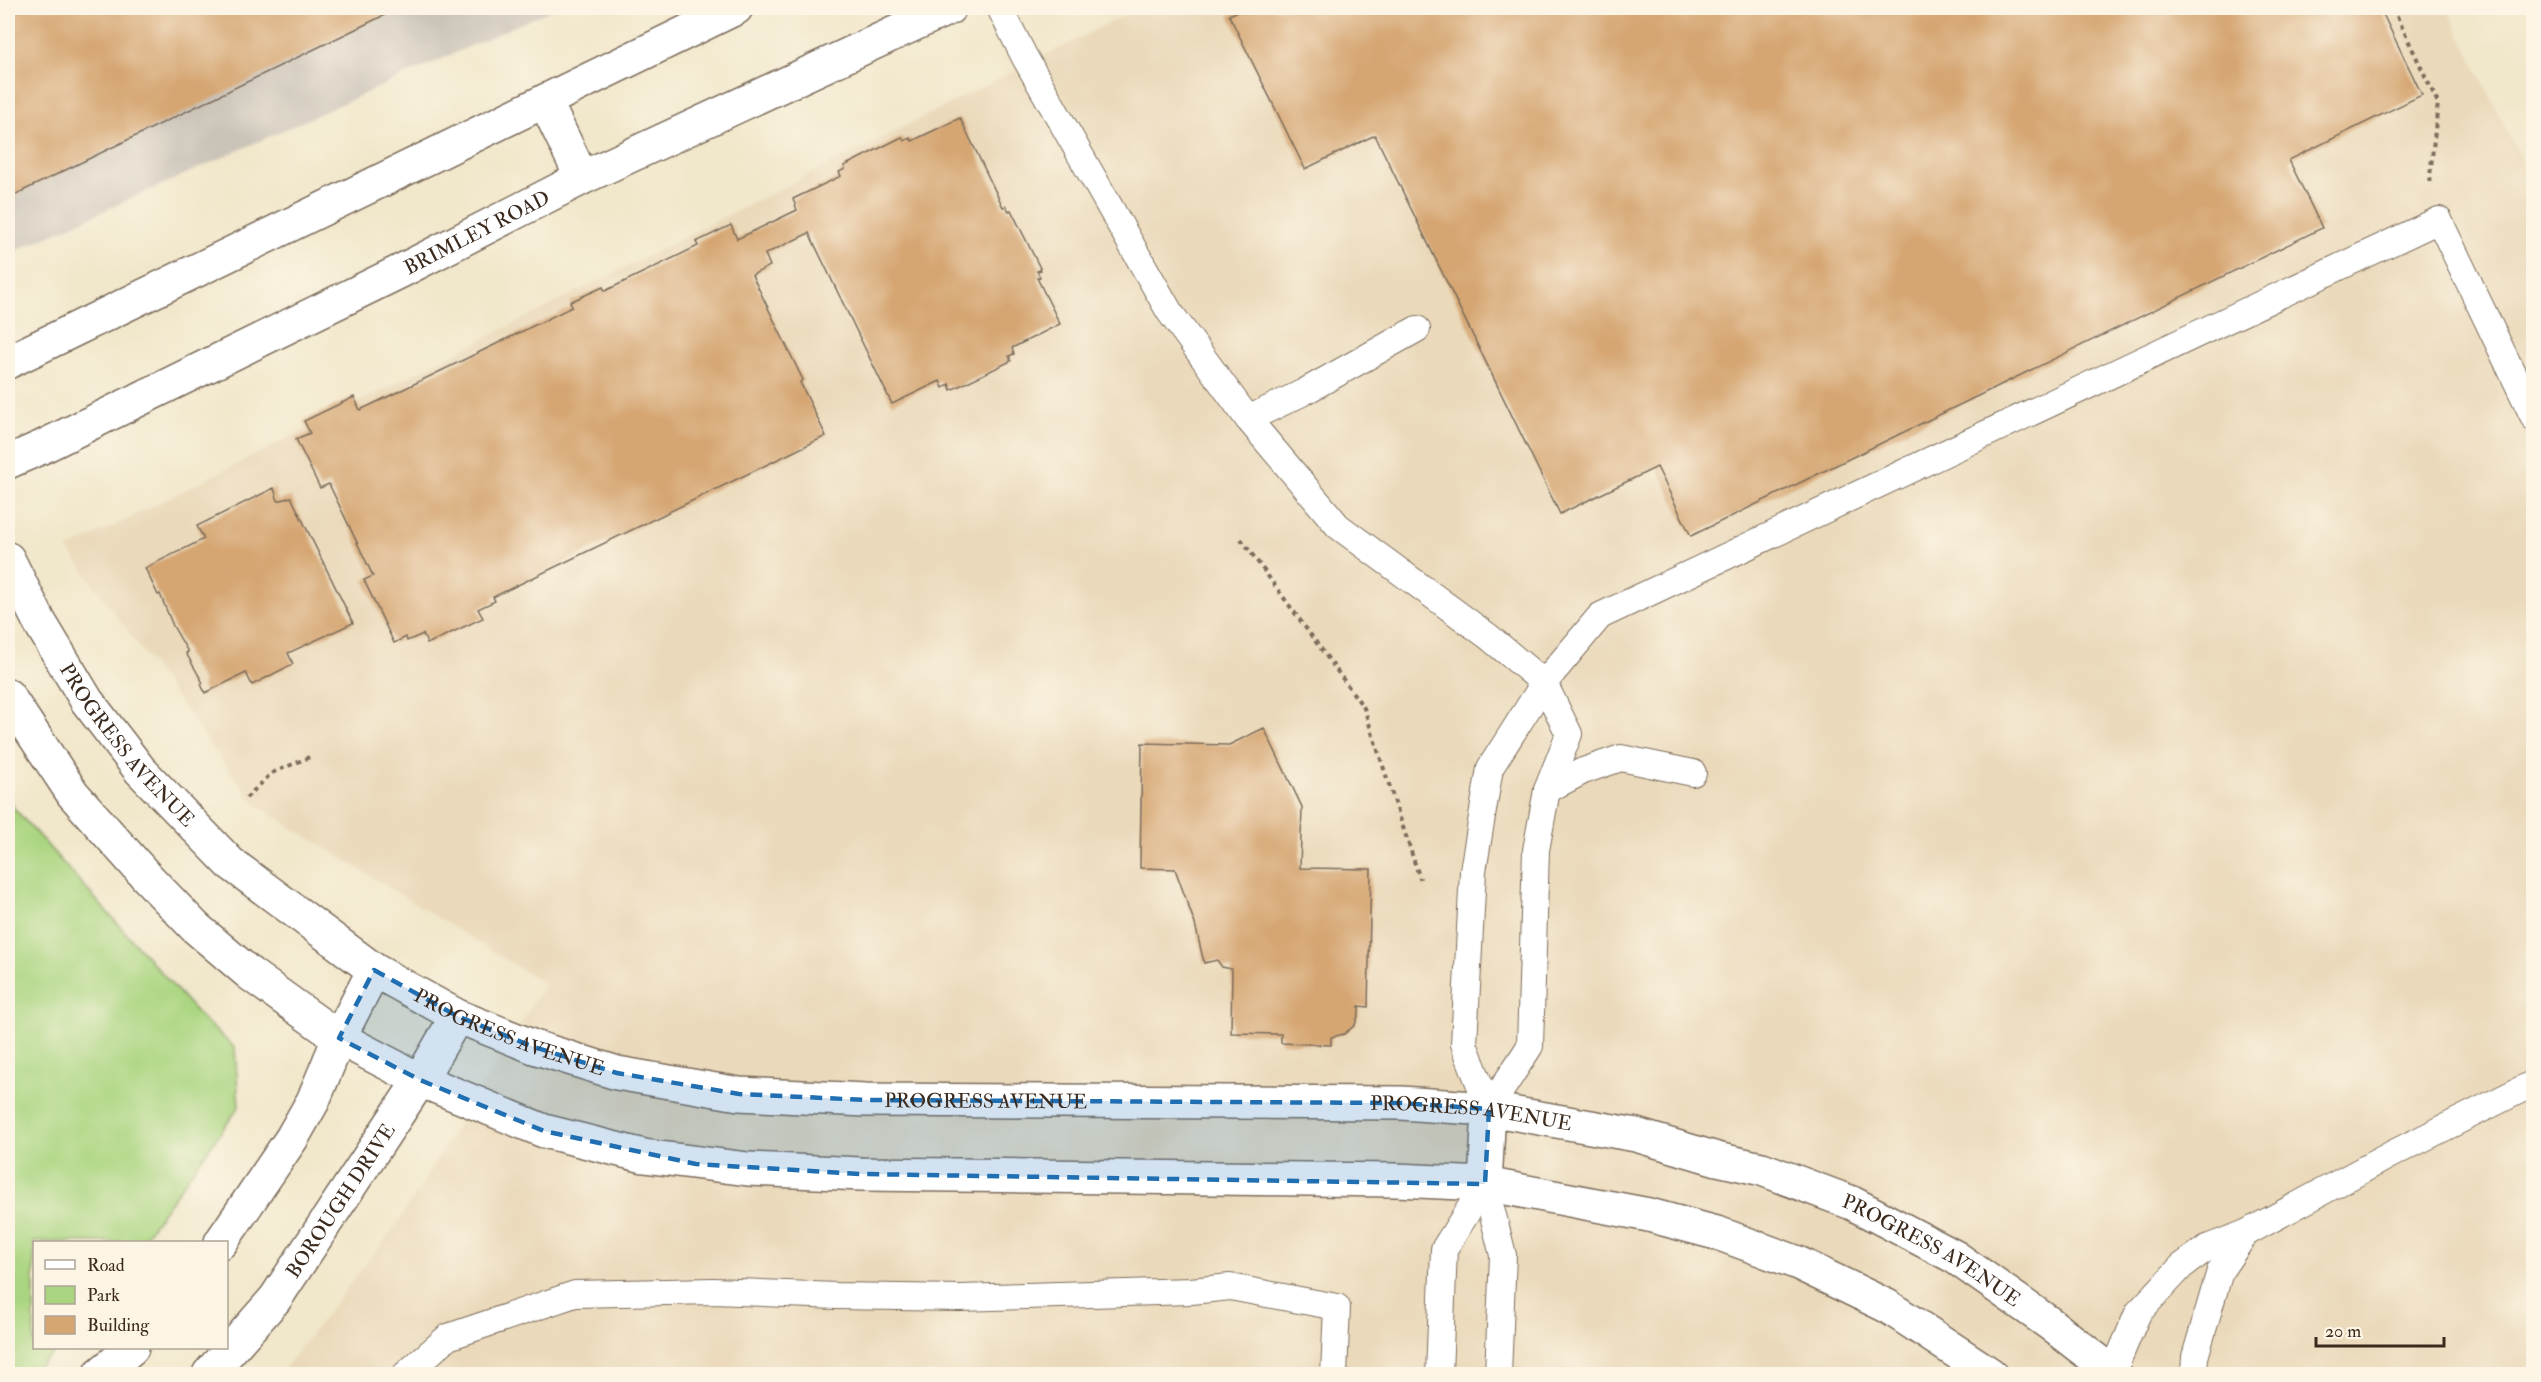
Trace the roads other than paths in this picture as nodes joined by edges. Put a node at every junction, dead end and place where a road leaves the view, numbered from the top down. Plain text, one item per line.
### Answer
1 (736, 8) edge
2 (949, 8) edge
3 (1000, 8) edge
4 (545, 100) junction
5 (582, 178) junction
6 (1417, 329) dead end
7 (8, 362) edge
8 (1248, 418) junction
9 (2534, 418) edge
10 (8, 462) edge
11 (8, 559) edge
12 (1544, 683) junction
13 (8, 696) edge
14 (1693, 773) dead end
15 (1547, 790) junction
16 (374, 970) junction
17 (458, 1016) junction
18 (339, 1038) junction
19 (420, 1080) junction
20 (2534, 1083) edge
21 (1489, 1109) junction
22 (1485, 1184) junction
23 (2246, 1233) junction
24 (222, 1241) edge
25 (130, 1349) edge
26 (100, 1374) edge
27 (209, 1374) edge
28 (406, 1374) edge
29 (1334, 1374) edge
30 (1439, 1374) edge
31 (1498, 1374) edge
32 (1990, 1374) edge
33 (2113, 1374) edge
34 (2194, 1374) edge

1 - 4 main road
2 - 5 main road, BRIMLEY ROAD
3 - 8 lane
4 - 5 main road
4 - 7 main road
5 - 10 main road, BRIMLEY ROAD
6 - 8 lane
8 - 12 lane
9 - 12 lane
11 - 16 main road, PROGRESS AVENUE
12 - 15 lane
12 - 21 lane
13 - 18 main road
14 - 15 lane
15 - 21 lane
16 - 17 main road, PROGRESS AVENUE
16 - 18 main road
17 - 19 main road, BOROUGH DRIVE
17 - 21 main road, PROGRESS AVENUE
18 - 19 main road
18 - 24 main road
19 - 22 main road
19 - 27 main road, BOROUGH DRIVE
20 - 23 lane
21 - 22 main road
21 - 33 main road, PROGRESS AVENUE
22 - 30 lane
22 - 31 lane
22 - 32 main road
23 - 33 lane
23 - 34 lane
25 - 26 main road
28 - 29 lane

